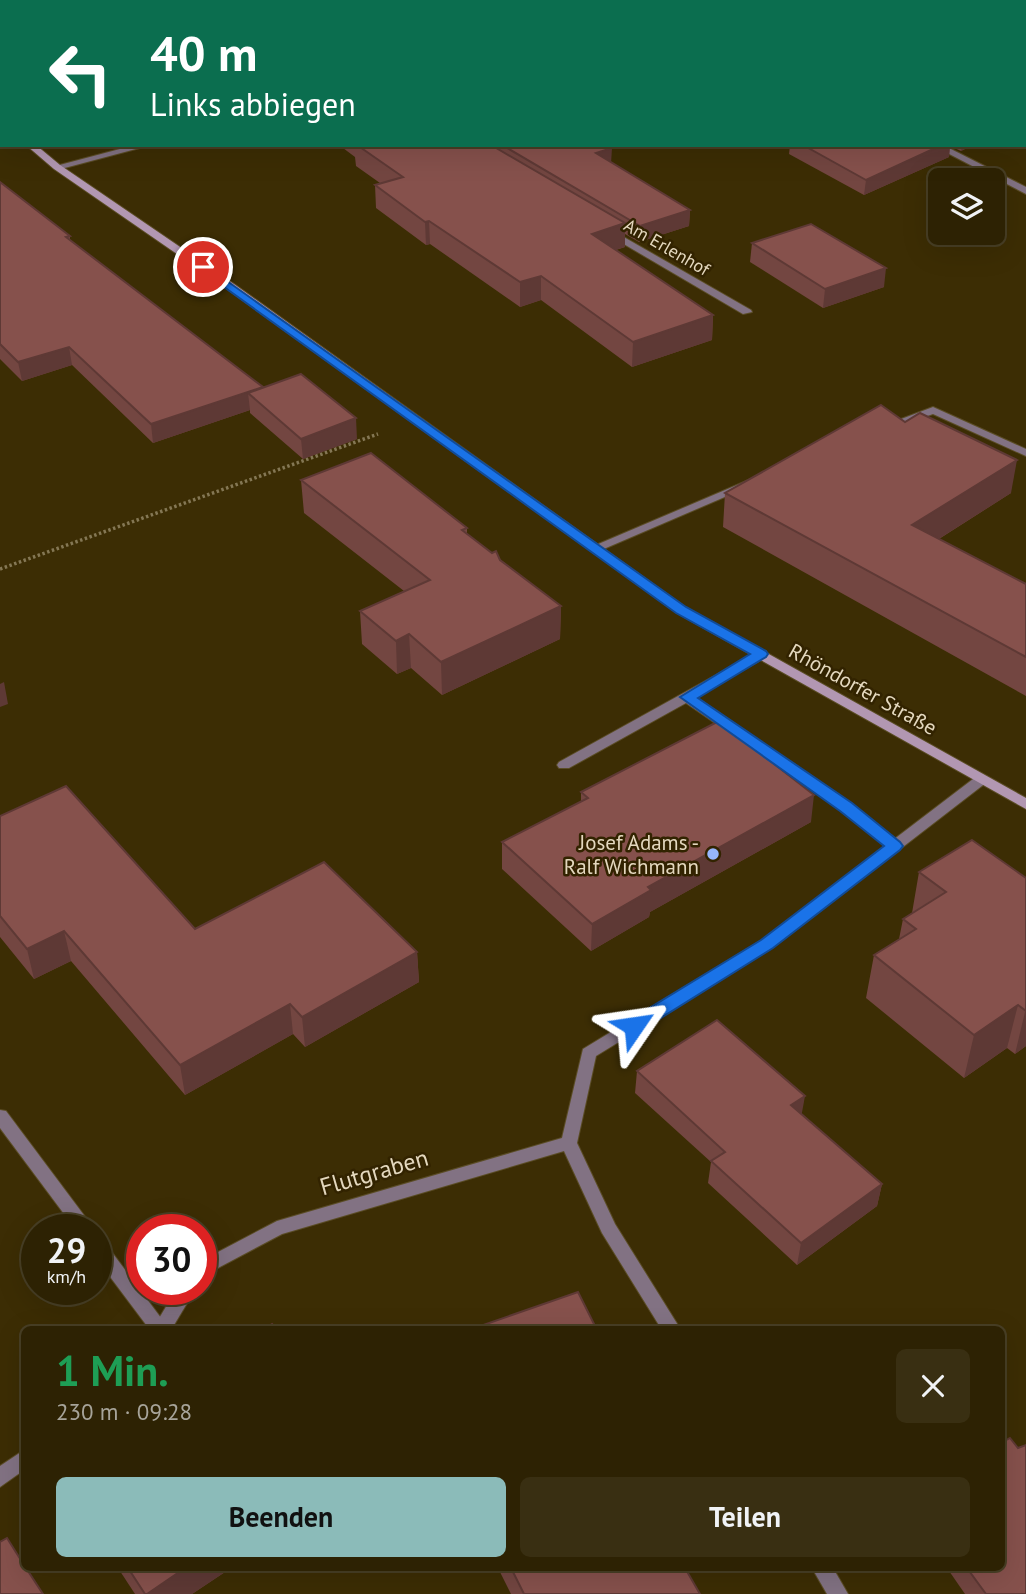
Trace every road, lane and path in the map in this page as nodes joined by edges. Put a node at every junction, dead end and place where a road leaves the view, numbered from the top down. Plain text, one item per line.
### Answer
1 (32, 147) edge
2 (139, 147) edge
3 (940, 147) edge
4 (57, 167) junction
5 (1026, 191) edge
6 (593, 222) edge
7 (747, 312) dead end
8 (387, 431) dead end
9 (868, 434) edge
10 (1026, 453) edge
11 (767, 475) edge
12 (595, 548) junction
13 (0, 569) edge
14 (761, 654) junction
15 (687, 697) junction
16 (564, 765) dead end
17 (982, 779) junction
18 (1026, 804) edge
19 (894, 846) junction
20 (0, 1116) edge
21 (569, 1143) junction
22 (74, 1214) edge
23 (217, 1261) edge
24 (112, 1265) edge
25 (177, 1305) edge
26 (158, 1326) edge
27 (164, 1326) edge
28 (669, 1326) edge
29 (21, 1461) edge
30 (0, 1478) edge
31 (824, 1571) edge
32 (838, 1594) edge

1 - 4 main road, Rhöndorfer Straße
2 - 4 street
3 - 5 street
4 - 12 main road, Rhöndorfer Straße
6 - 7 street, Am Erlenhof
8 - 13 path
9 - 10 street
11 - 12 street
12 - 14 main road, Rhöndorfer Straße
14 - 15 street
14 - 17 main road, Rhöndorfer Straße
15 - 16 street
15 - 19 street
17 - 18 main road, Rhöndorfer Straße
17 - 19 street
19 - 21 street
20 - 22 street
21 - 23 street, Flutgraben
21 - 28 street
24 - 26 street
25 - 27 street
29 - 30 street
31 - 32 street

